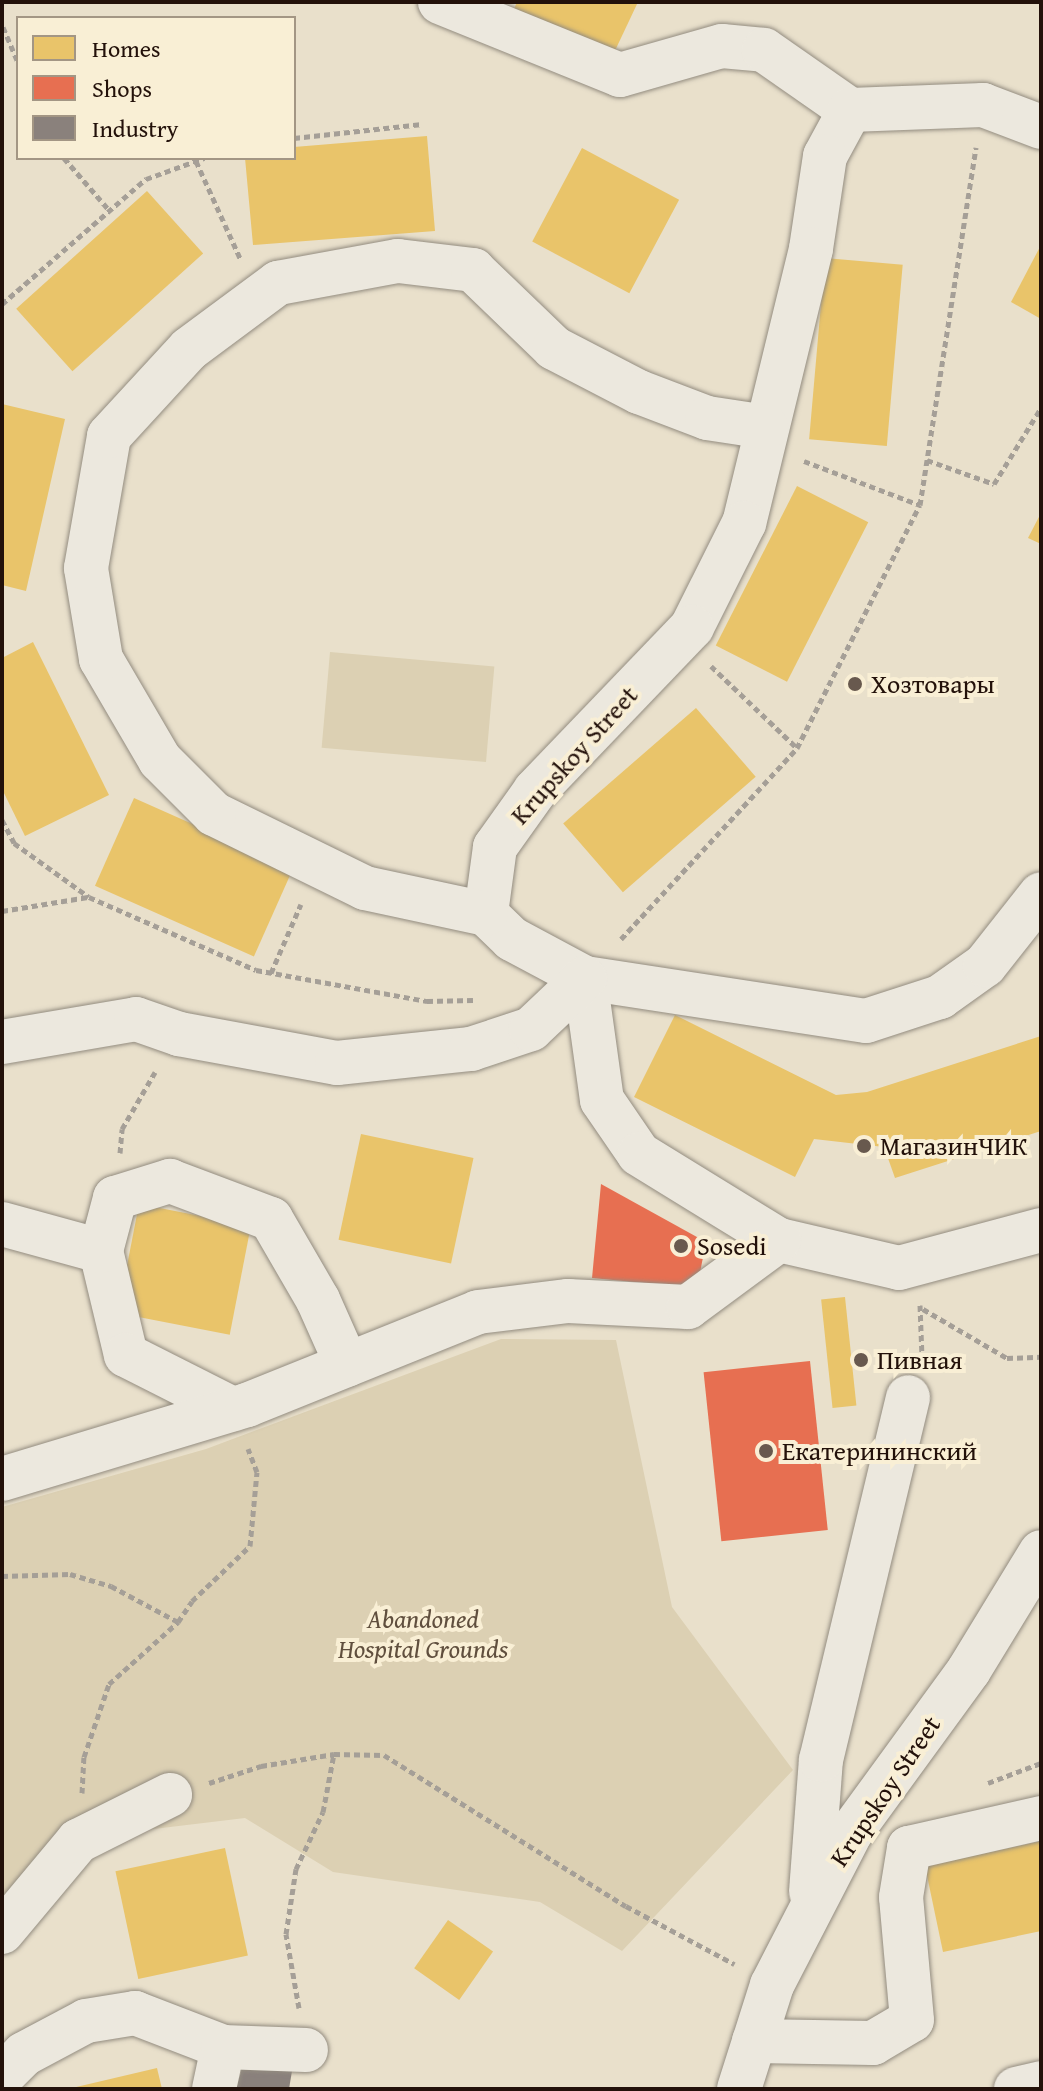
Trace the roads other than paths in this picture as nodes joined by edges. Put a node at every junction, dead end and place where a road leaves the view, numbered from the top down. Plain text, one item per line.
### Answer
1 (440, 2) edge
2 (850, 110) junction
3 (1041, 127) edge
4 (764, 436) junction
5 (1041, 894) edge
6 (486, 914) junction
7 (585, 978) junction
8 (2, 1042) edge
9 (2, 1224) edge
10 (1041, 1230) edge
11 (779, 1240) junction
12 (101, 1251) junction
13 (347, 1365) junction
14 (908, 1397) dead end
15 (233, 1409) junction
16 (2, 1479) edge
17 (1039, 1561) edge
18 (170, 1795) road end
19 (1041, 1818) edge
20 (809, 1911) junction
21 (2, 1932) edge
22 (754, 2041) junction
23 (223, 2047) junction
24 (306, 2050) dead end
25 (2, 2076) edge
26 (1041, 2083) edge
27 (214, 2089) edge
28 (739, 2089) edge
29 (1016, 2089) edge

1 - 2 street
2 - 3 street
2 - 4 street, Krupskoy Street
4 - 6 street, Krupskoy Street
4 - 6 street
5 - 7 street
6 - 7 street
7 - 8 street
7 - 11 street
9 - 12 street
10 - 11 street
11 - 13 street
12 - 13 street
12 - 15 street
13 - 15 street
14 - 20 street
15 - 16 street
17 - 20 street, Krupskoy Street
18 - 21 street
19 - 22 street
20 - 22 street, Krupskoy Street
22 - 28 street, Krupskoy Street
23 - 24 street
23 - 25 street
23 - 27 street
26 - 29 street

